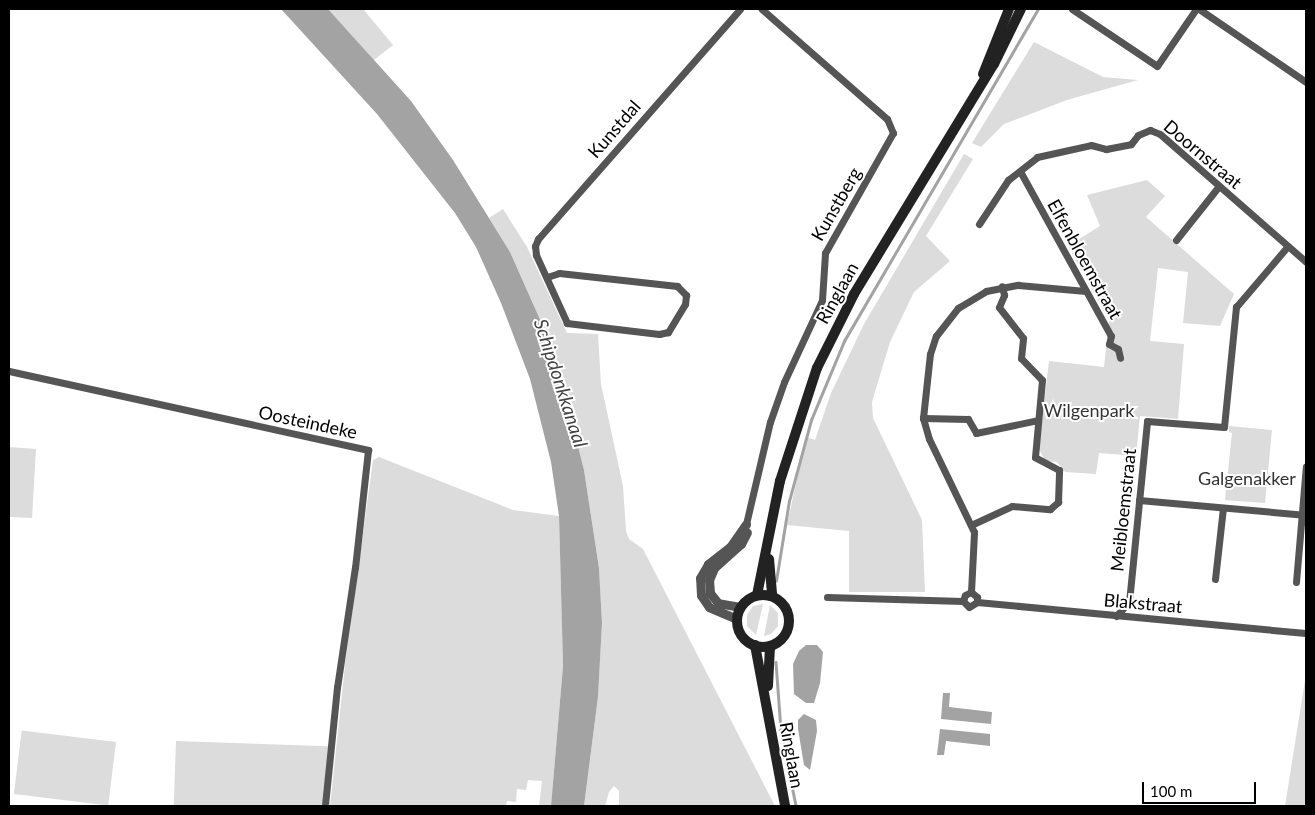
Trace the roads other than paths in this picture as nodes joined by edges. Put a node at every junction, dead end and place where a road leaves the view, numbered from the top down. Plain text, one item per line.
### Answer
1 (740, 9) edge
2 (762, 9) edge
3 (1010, 9) edge
4 (1021, 9) edge
5 (1072, 9) edge
6 (1198, 9) edge
7 (982, 80) junction
8 (1306, 82) edge
9 (1021, 173) junction
10 (1219, 186) junction
11 (979, 224) dead end
12 (1176, 240) dead end
13 (1288, 246) junction
14 (1306, 262) edge
15 (547, 277) junction
16 (1002, 286) junction
17 (1086, 291) junction
18 (1120, 358) dead end
19 (9, 371) edge
20 (923, 418) junction
21 (1038, 420) junction
22 (1306, 466) edge
23 (1139, 500) junction
24 (1224, 508) junction
25 (1304, 514) edge
26 (746, 524) junction
27 (971, 525) junction
28 (768, 543) junction
29 (1215, 578) dead end
30 (1296, 582) dead end
31 (971, 592) junction
32 (757, 595) junction
33 (772, 596) junction
34 (827, 597) dead end
35 (963, 601) junction
36 (977, 602) junction
37 (1129, 602) junction
38 (740, 607) junction
39 (1116, 616) junction
40 (1138, 618) junction
41 (737, 619) junction
42 (1306, 633) edge
43 (755, 645) junction
44 (770, 646) junction
45 (767, 710) junction
46 (326, 806) edge
47 (785, 806) edge

1 - 15 street, Kunstdal
2 - 26 street, Kunstberg
3 - 7 main road, Ringlaan
4 - 7 main road, Ringlaan
5 - 6 street
6 - 8 street
7 - 28 main road, Ringlaan
9 - 10 street, Doornstraat
9 - 11 street, Doornstraat
9 - 17 street, Elfenbloemstraat
10 - 12 street
10 - 13 street, Doornstraat
13 - 14 street, Doornstraat
13 - 23 street, Meibloemstraat
15 - 15 street, Kunstdal
16 - 17 street
16 - 20 street
16 - 21 street
17 - 18 street, Elfenbloemstraat
19 - 46 street, Oosteindeke
20 - 21 street
20 - 27 street
21 - 27 street
22 - 25 street
23 - 24 street
23 - 37 street, Meibloemstraat
24 - 25 street
24 - 29 street
25 - 30 street
26 - 38 street
26 - 41 street
27 - 31 street
28 - 32 main road, Ringlaan
28 - 33 main road, Ringlaan
31 - 35 street
31 - 36 street
32 - 33 main road
32 - 38 main road
33 - 44 main road
34 - 35 street
35 - 36 street
36 - 39 street, Blakstraat
37 - 39 street
37 - 40 street
38 - 41 main road
39 - 40 street, Blakstraat
40 - 42 street, Blakstraat
41 - 43 main road
43 - 44 main road
43 - 45 main road, Ringlaan
44 - 45 main road, Ringlaan
45 - 47 main road, Ringlaan

